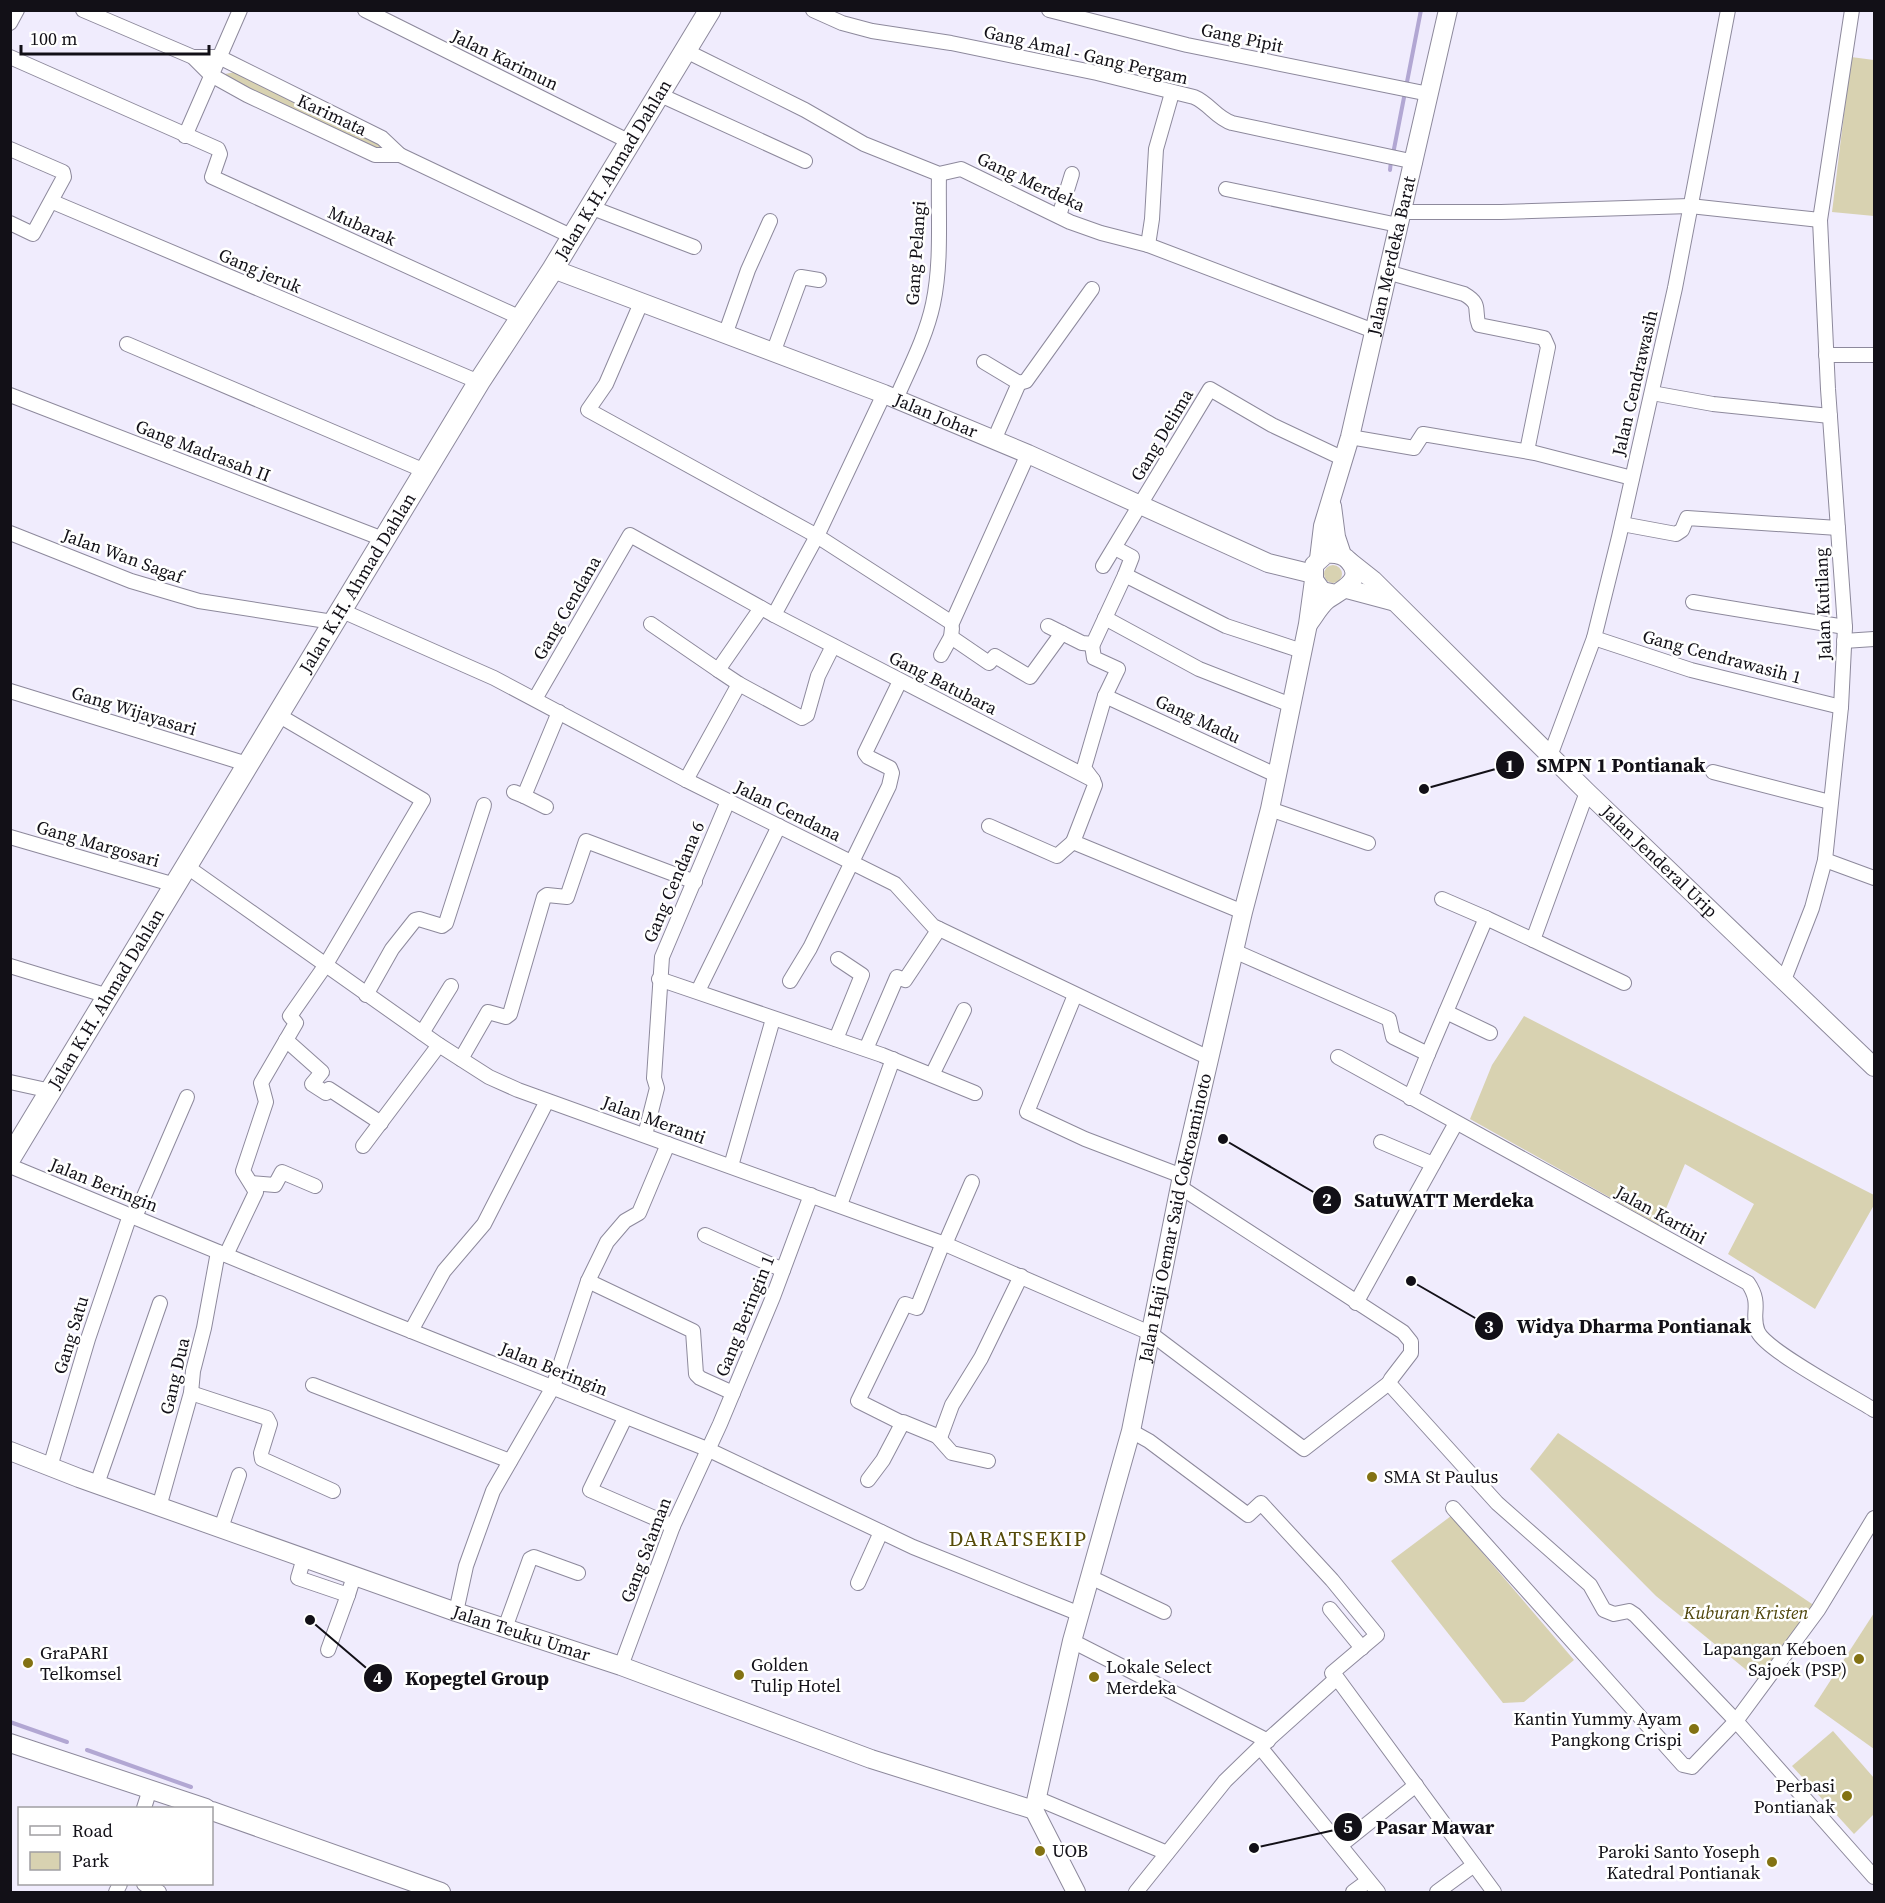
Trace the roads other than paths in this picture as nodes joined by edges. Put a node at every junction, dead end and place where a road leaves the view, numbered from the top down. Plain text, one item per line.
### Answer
1 (17, 10) edge
2 (83, 10) edge
3 (240, 10) edge
4 (365, 10) edge
5 (710, 10) edge
6 (813, 10) edge
7 (1049, 10) edge
8 (1448, 10) edge
9 (1728, 10) edge
10 (1852, 10) edge
11 (10, 23) edge
12 (684, 50) junction
13 (10, 57) edge
14 (193, 57) junction
15 (219, 57) junction
16 (210, 75) junction
17 (1172, 93) junction
18 (658, 94) junction
19 (1424, 94) junction
20 (185, 136) junction
21 (630, 142) junction
22 (10, 149) edge
23 (400, 155) junction
24 (1406, 160) junction
25 (805, 161) dead end
26 (939, 174) junction
27 (1072, 174) dead end
28 (1226, 189) dead end
29 (53, 202) junction
30 (1690, 206) junction
31 (590, 207) junction
32 (1059, 216) junction
33 (1401, 219) junction
34 (1820, 220) junction
35 (770, 222) dead end
36 (10, 223) edge
37 (573, 237) junction
38 (1148, 245) junction
39 (694, 247) dead end
40 (553, 269) junction
41 (1387, 272) junction
42 (819, 280) dead end
43 (1092, 289) dead end
44 (641, 303) junction
45 (522, 318) junction
46 (1374, 331) junction
47 (725, 335) junction
48 (127, 344) dead end
49 (773, 353) junction
50 (1826, 355) junction
51 (1875, 355) edge
52 (984, 362) dead end
53 (479, 382) junction
54 (1019, 383) junction
55 (1652, 393) junction
56 (10, 395) edge
57 (890, 397) junction
58 (1830, 416) junction
59 (1350, 437) junction
60 (994, 440) junction
61 (1527, 452) junction
62 (1028, 453) junction
63 (1344, 459) junction
64 (425, 471) junction
65 (1632, 478) junction
66 (1332, 501) junction
67 (1141, 505) junction
68 (1622, 524) junction
69 (1838, 528) junction
70 (10, 533) edge
71 (630, 535) joint
72 (817, 536) junction
73 (383, 539) junction
74 (1115, 548) junction
75 (1346, 558) junction
76 (1103, 567) dead end
77 (1315, 571) junction
78 (1125, 575) junction
79 (1342, 591) junction
80 (1693, 602) dead end
81 (1396, 603) junction
82 (760, 608) junction
83 (774, 615) junction
84 (337, 616) junction
85 (1105, 618) junction
86 (651, 624) dead end
87 (1308, 624) junction
88 (1048, 626) dead end
89 (951, 630) junction
90 (1062, 633) junction
91 (1844, 634) junction
92 (1594, 638) junction
93 (1875, 639) edge
94 (1092, 645) junction
95 (833, 646) junction
96 (1302, 651) junction
97 (941, 655) dead end
98 (718, 670) junction
99 (900, 681) junction
100 (739, 684) junction
101 (10, 691) edge
102 (1105, 696) junction
103 (534, 699) junction
104 (1291, 705) junction
105 (1841, 707) junction
106 (559, 712) junction
107 (278, 716) junction
108 (1550, 756) junction
109 (247, 764) junction
110 (1713, 772) dead end
111 (1276, 775) junction
112 (686, 780) junction
113 (1093, 780) junction
114 (1587, 792) junction
115 (728, 801) junction
116 (1830, 802) junction
117 (484, 805) dead end
118 (546, 807) dead end
119 (1270, 809) junction
120 (779, 826) junction
121 (989, 826) dead end
122 (10, 837) edge
123 (1073, 842) junction
124 (1368, 843) dead end
125 (1825, 860) junction
126 (850, 862) junction
127 (186, 866) junction
128 (1875, 878) edge
129 (695, 882) junction
130 (175, 885) junction
131 (1442, 899) dead end
132 (1243, 912) junction
133 (1486, 918) junction
134 (939, 929) junction
135 (1533, 940) junction
136 (1234, 951) junction
137 (846, 959) dead end
138 (10, 966) edge
139 (325, 966) junction
140 (659, 979) junction
141 (1784, 980) junction
142 (790, 981) dead end
143 (1624, 983) dead end
144 (451, 986) dead end
145 (698, 991) junction
146 (366, 995) junction
147 (1075, 995) junction
148 (108, 996) junction
149 (964, 1010) dead end
150 (1446, 1012) junction
151 (773, 1019) junction
152 (422, 1033) junction
153 (1490, 1033) dead end
154 (286, 1040) junction
155 (836, 1040) junction
156 (439, 1045) junction
157 (866, 1049) junction
158 (1428, 1054) junction
159 (1209, 1058) junction
160 (1338, 1058) dead end
161 (460, 1059) junction
162 (893, 1059) junction
163 (1875, 1067) edge
164 (932, 1075) junction
165 (10, 1082) edge
166 (51, 1091) junction
167 (975, 1093) dead end
168 (187, 1097) dead end
169 (1410, 1098) junction
170 (548, 1101) junction
171 (381, 1123) junction
172 (1456, 1123) junction
173 (645, 1135) junction
174 (1381, 1142) dead end
175 (668, 1144) junction
176 (363, 1146) dead end
177 (10, 1158) edge
178 (1433, 1164) junction
179 (10, 1166) edge
180 (731, 1166) junction
181 (972, 1182) dead end
182 (1181, 1182) junction
183 (251, 1183) junction
184 (315, 1186) dead end
185 (811, 1195) junction
186 (840, 1205) junction
187 (133, 1216) junction
188 (705, 1235) dead end
189 (944, 1243) junction
190 (222, 1254) junction
191 (783, 1270) junction
192 (1021, 1276) junction
193 (588, 1281) junction
194 (160, 1303) dead end
195 (1356, 1303) junction
196 (411, 1331) junction
197 (1150, 1333) junction
198 (1389, 1383) junction
199 (313, 1385) dead end
200 (553, 1387) junction
201 (191, 1393) junction
202 (733, 1393) junction
203 (1875, 1410) edge
204 (625, 1418) junction
205 (902, 1423) junction
206 (1131, 1431) junction
207 (937, 1436) junction
208 (707, 1449) junction
209 (10, 1451) edge
210 (510, 1461) junction
211 (988, 1461) dead end
212 (50, 1467) junction
213 (239, 1475) dead end
214 (868, 1480) dead end
215 (96, 1484) junction
216 (333, 1491) dead end
217 (159, 1507) junction
218 (1453, 1508) dead end
219 (1875, 1518) edge
220 (673, 1526) junction
221 (221, 1528) junction
222 (881, 1532) junction
223 (304, 1558) junction
224 (578, 1573) dead end
225 (354, 1576) junction
226 (1090, 1577) junction
227 (858, 1583) dead end
228 (348, 1595) junction
229 (1330, 1609) dead end
230 (456, 1612) junction
231 (1164, 1612) dead end
232 (1080, 1614) junction
233 (506, 1628) junction
234 (1072, 1641) junction
235 (1362, 1648) junction
236 (328, 1650) dead end
237 (621, 1666) junction
238 (1334, 1676) junction
239 (1736, 1721) junction
240 (10, 1743) edge
241 (1264, 1744) junction
242 (1416, 1785) junction
243 (150, 1789) junction
244 (1035, 1804) junction
245 (145, 1807) edge
246 (200, 1807) edge
247 (213, 1810) edge
248 (1341, 1845) junction
249 (1167, 1853) junction
250 (1474, 1865) junction
251 (1875, 1877) edge
252 (1368, 1881) junction
253 (441, 1893) edge
254 (1076, 1893) edge
255 (1136, 1893) edge
256 (1353, 1893) edge
257 (1378, 1893) edge
258 (1437, 1893) edge
259 (1494, 1893) edge

1 - 11 street
2 - 14 street, Karimata
3 - 15 street
4 - 21 street, Jalan Karimun
5 - 12 main road, Jalan K.H. Ahmad Dahlan
6 - 17 street, Gang Amal - Gang Pergam
7 - 19 street, Gang Pipit
8 - 19 street, Jalan Merdeka Barat
9 - 30 street, Jalan Cendrawasih
10 - 34 street, Jalan Kutilang
12 - 18 main road, Jalan K.H. Ahmad Dahlan
12 - 26 street, Gang Merdeka
13 - 20 street
14 - 15 street
14 - 16 street, Karimata
15 - 16 street
15 - 23 street
16 - 20 street
16 - 23 street, Karimata
17 - 24 street, Gang Amal - Gang Pergam
17 - 38 street
18 - 21 main road, Jalan K.H. Ahmad Dahlan
18 - 25 street
19 - 24 street, Jalan Merdeka Barat
20 - 45 street, Mubarak
21 - 31 main road, Jalan K.H. Ahmad Dahlan
22 - 29 street
23 - 37 street, Karimata
24 - 33 street, Jalan Merdeka Barat
26 - 32 street, Gang Merdeka
26 - 57 street, Gang Pelangi
27 - 32 street
28 - 33 street
29 - 36 street
29 - 53 street, Gang jeruk
30 - 33 street
30 - 34 street
30 - 55 street, Jalan Cendrawasih
31 - 37 main road, Jalan K.H. Ahmad Dahlan
31 - 39 street
32 - 38 street, Gang Merdeka
33 - 41 street, Jalan Merdeka Barat
34 - 50 street, Jalan Kutilang
35 - 47 street
37 - 40 main road, Jalan K.H. Ahmad Dahlan
38 - 46 street, Gang Merdeka
40 - 44 street, Jalan Johar
40 - 45 main road, Jalan K.H. Ahmad Dahlan
41 - 46 street, Jalan Merdeka Barat
41 - 61 street
42 - 49 street
43 - 54 street
44 - 47 street, Jalan Johar
44 - 72 street
45 - 53 main road, Jalan K.H. Ahmad Dahlan
46 - 59 street, Jalan Merdeka Barat
47 - 49 street, Jalan Johar
48 - 64 street
49 - 57 street, Jalan Johar
50 - 51 street
50 - 58 street, Jalan Kutilang
52 - 54 street
53 - 64 main road, Jalan K.H. Ahmad Dahlan
54 - 60 street
55 - 58 street
55 - 65 street, Jalan Cendrawasih
56 - 73 street, Gang Madrasah II
57 - 60 street, Jalan Johar
57 - 72 street
58 - 69 street, Jalan Kutilang
59 - 61 street
59 - 63 street, Jalan Merdeka Barat
60 - 62 street, Jalan Johar
61 - 65 street
62 - 67 street, Jalan Johar
62 - 89 street
63 - 66 street, Jalan Merdeka Barat
63 - 67 street, Gang Delima
64 - 73 main road, Jalan K.H. Ahmad Dahlan
65 - 68 street, Jalan Cendrawasih
66 - 75 street
66 - 77 street, Jalan Merdeka Barat
67 - 74 street, Gang Delima
67 - 77 street, Jalan Johar
68 - 69 street
68 - 92 street, Jalan Cendrawasih
69 - 91 street, Jalan Kutilang
70 - 84 street, Jalan Wan Sagaf
71 - 82 street, Gang Batubara
71 - 103 street, Gang Cendana
72 - 83 street
72 - 89 street
73 - 84 main road, Jalan K.H. Ahmad Dahlan
74 - 76 street, Gang Delima
74 - 78 street
75 - 77 street
75 - 79 street
75 - 81 street, Jalan Jenderal Urip
77 - 79 street
77 - 87 street, Jalan Haji Oemar Said Cokroaminoto
78 - 85 street
78 - 96 street
79 - 81 street
79 - 87 street
80 - 91 street
81 - 108 street, Jalan Jenderal Urip
82 - 83 street, Gang Batubara
82 - 98 street
83 - 95 street, Gang Batubara
84 - 103 street, Jalan Cendana
84 - 107 main road, Jalan K.H. Ahmad Dahlan
85 - 94 street
85 - 104 street
86 - 98 street
87 - 96 street, Jalan Haji Oemar Said Cokroaminoto
88 - 90 street
89 - 90 street
89 - 97 street
90 - 94 street
91 - 93 street
91 - 105 street, Jalan Kutilang
92 - 105 street, Gang Cendrawasih 1
92 - 108 street, Jalan Cendrawasih
94 - 102 street
95 - 99 street, Gang Batubara
95 - 100 street
96 - 104 street, Jalan Haji Oemar Said Cokroaminoto
98 - 100 street
99 - 113 street, Gang Batubara
99 - 126 street
100 - 112 street
101 - 109 street, Gang Wijayasari
102 - 111 street, Gang Madu
102 - 113 street
103 - 106 street, Jalan Cendana
104 - 111 street, Jalan Haji Oemar Said Cokroaminoto
105 - 116 street, Jalan Kutilang
106 - 112 street, Jalan Cendana
106 - 118 street
107 - 109 main road, Jalan K.H. Ahmad Dahlan
107 - 139 street
108 - 114 street, Jalan Jenderal Urip
109 - 127 main road, Jalan K.H. Ahmad Dahlan
110 - 116 street
111 - 119 street, Jalan Haji Oemar Said Cokroaminoto
112 - 115 street, Jalan Cendana
113 - 123 street
114 - 135 street
114 - 141 street, Jalan Jenderal Urip
115 - 120 street, Jalan Cendana
115 - 129 street, Gang Cendana 6
116 - 125 street, Jalan Kutilang
117 - 146 street
119 - 124 street
119 - 132 street, Jalan Haji Oemar Said Cokroaminoto
120 - 126 street, Jalan Cendana
120 - 145 street
121 - 123 street
122 - 130 street, Gang Margosari
123 - 132 street
125 - 128 street
125 - 141 street, Jalan Kutilang
126 - 134 street, Jalan Cendana
126 - 142 street
127 - 130 main road, Jalan K.H. Ahmad Dahlan
127 - 139 street, Jalan Meranti
129 - 140 street, Gang Cendana 6
129 - 161 street
130 - 148 main road, Jalan K.H. Ahmad Dahlan
131 - 133 street
132 - 136 street, Jalan Haji Oemar Said Cokroaminoto
133 - 135 street
133 - 150 street
134 - 147 street, Jalan Cendana
134 - 157 street
135 - 143 street
136 - 158 street
136 - 159 street, Jalan Haji Oemar Said Cokroaminoto
137 - 155 street
138 - 148 street
139 - 146 street, Jalan Meranti
139 - 154 street
140 - 145 street
140 - 173 street, Gang Cendana 6
141 - 163 street, Jalan Jenderal Urip
144 - 152 street
145 - 151 street
146 - 152 street, Jalan Meranti
147 - 159 street, Jalan Cendana
147 - 182 street
148 - 166 main road, Jalan K.H. Ahmad Dahlan
149 - 164 street
150 - 153 street
150 - 158 street
151 - 155 street
151 - 180 street
152 - 156 street, Jalan Meranti
154 - 171 street
154 - 183 street
155 - 157 street
156 - 161 street, Jalan Meranti
156 - 171 street
157 - 162 street
158 - 169 street
159 - 182 street, Jalan Haji Oemar Said Cokroaminoto
160 - 169 street, Jalan Kartini
161 - 170 street, Jalan Meranti
162 - 164 street
162 - 186 street
164 - 167 street
165 - 166 street
166 - 177 main road, Jalan K.H. Ahmad Dahlan
168 - 187 street, Gang Satu
169 - 172 street, Jalan Kartini
170 - 173 street, Jalan Meranti
170 - 196 street
171 - 176 street
172 - 178 street
172 - 203 street, Jalan Kartini
173 - 175 street, Jalan Meranti
174 - 178 street
175 - 180 street, Jalan Meranti
175 - 193 street
178 - 195 street
179 - 187 street, Jalan Beringin
180 - 185 street, Jalan Meranti
181 - 189 street
182 - 195 street
182 - 197 street, Jalan Haji Oemar Said Cokroaminoto
183 - 184 street
183 - 190 street, Gang Dua
185 - 186 street, Jalan Meranti
185 - 191 street, Gang Beringin 1
186 - 189 street, Jalan Meranti
187 - 190 street, Jalan Beringin
187 - 212 street, Gang Satu
188 - 191 street
189 - 192 street, Jalan Meranti
189 - 205 street
190 - 196 street, Jalan Beringin
190 - 201 street, Gang Dua
191 - 202 street, Gang Beringin 1
192 - 197 street, Jalan Meranti
192 - 207 street
193 - 200 street
193 - 202 street
194 - 215 street
195 - 198 street
196 - 200 street, Jalan Beringin
197 - 198 street, Jalan Meranti
197 - 206 street, Jalan Haji Oemar Said Cokroaminoto
198 - 239 street
199 - 210 street
200 - 204 street, Jalan Beringin
200 - 210 street
201 - 216 street
201 - 217 street, Gang Dua
202 - 208 street, Gang Beringin 1
204 - 208 street, Jalan Beringin
204 - 220 street
205 - 207 street
205 - 214 street
206 - 226 street, Jalan Haji Oemar Said Cokroaminoto
206 - 235 street
207 - 211 street
208 - 220 street, Gang Sa'aman
208 - 222 street, Jalan Beringin
209 - 212 street, Jalan Teuku Umar
210 - 230 street
212 - 215 street, Jalan Teuku Umar
213 - 221 street
215 - 217 street, Jalan Teuku Umar
217 - 221 street, Jalan Teuku Umar
218 - 239 street
219 - 239 street
220 - 237 street, Gang Sa'aman
221 - 223 street, Jalan Teuku Umar
222 - 227 street
222 - 232 street, Jalan Beringin
223 - 225 street, Jalan Teuku Umar
223 - 228 street
224 - 233 street
225 - 228 street
225 - 230 street, Jalan Teuku Umar
226 - 231 street
226 - 232 street, Jalan Haji Oemar Said Cokroaminoto
228 - 236 street
229 - 235 street
230 - 233 street, Jalan Teuku Umar
232 - 234 street, Jalan Haji Oemar Said Cokroaminoto
233 - 237 street, Jalan Teuku Umar
234 - 241 street
234 - 244 street, Jalan Haji Oemar Said Cokroaminoto
235 - 238 street
237 - 244 street, Jalan Teuku Umar
238 - 241 street
238 - 242 street
239 - 251 street
240 - 243 street
241 - 248 street
241 - 249 street
242 - 248 street
242 - 250 street
243 - 245 street
243 - 246 street
244 - 249 street
244 - 254 street
247 - 253 street
248 - 252 street
249 - 255 street
250 - 258 street
250 - 259 street
252 - 256 street
252 - 257 street

